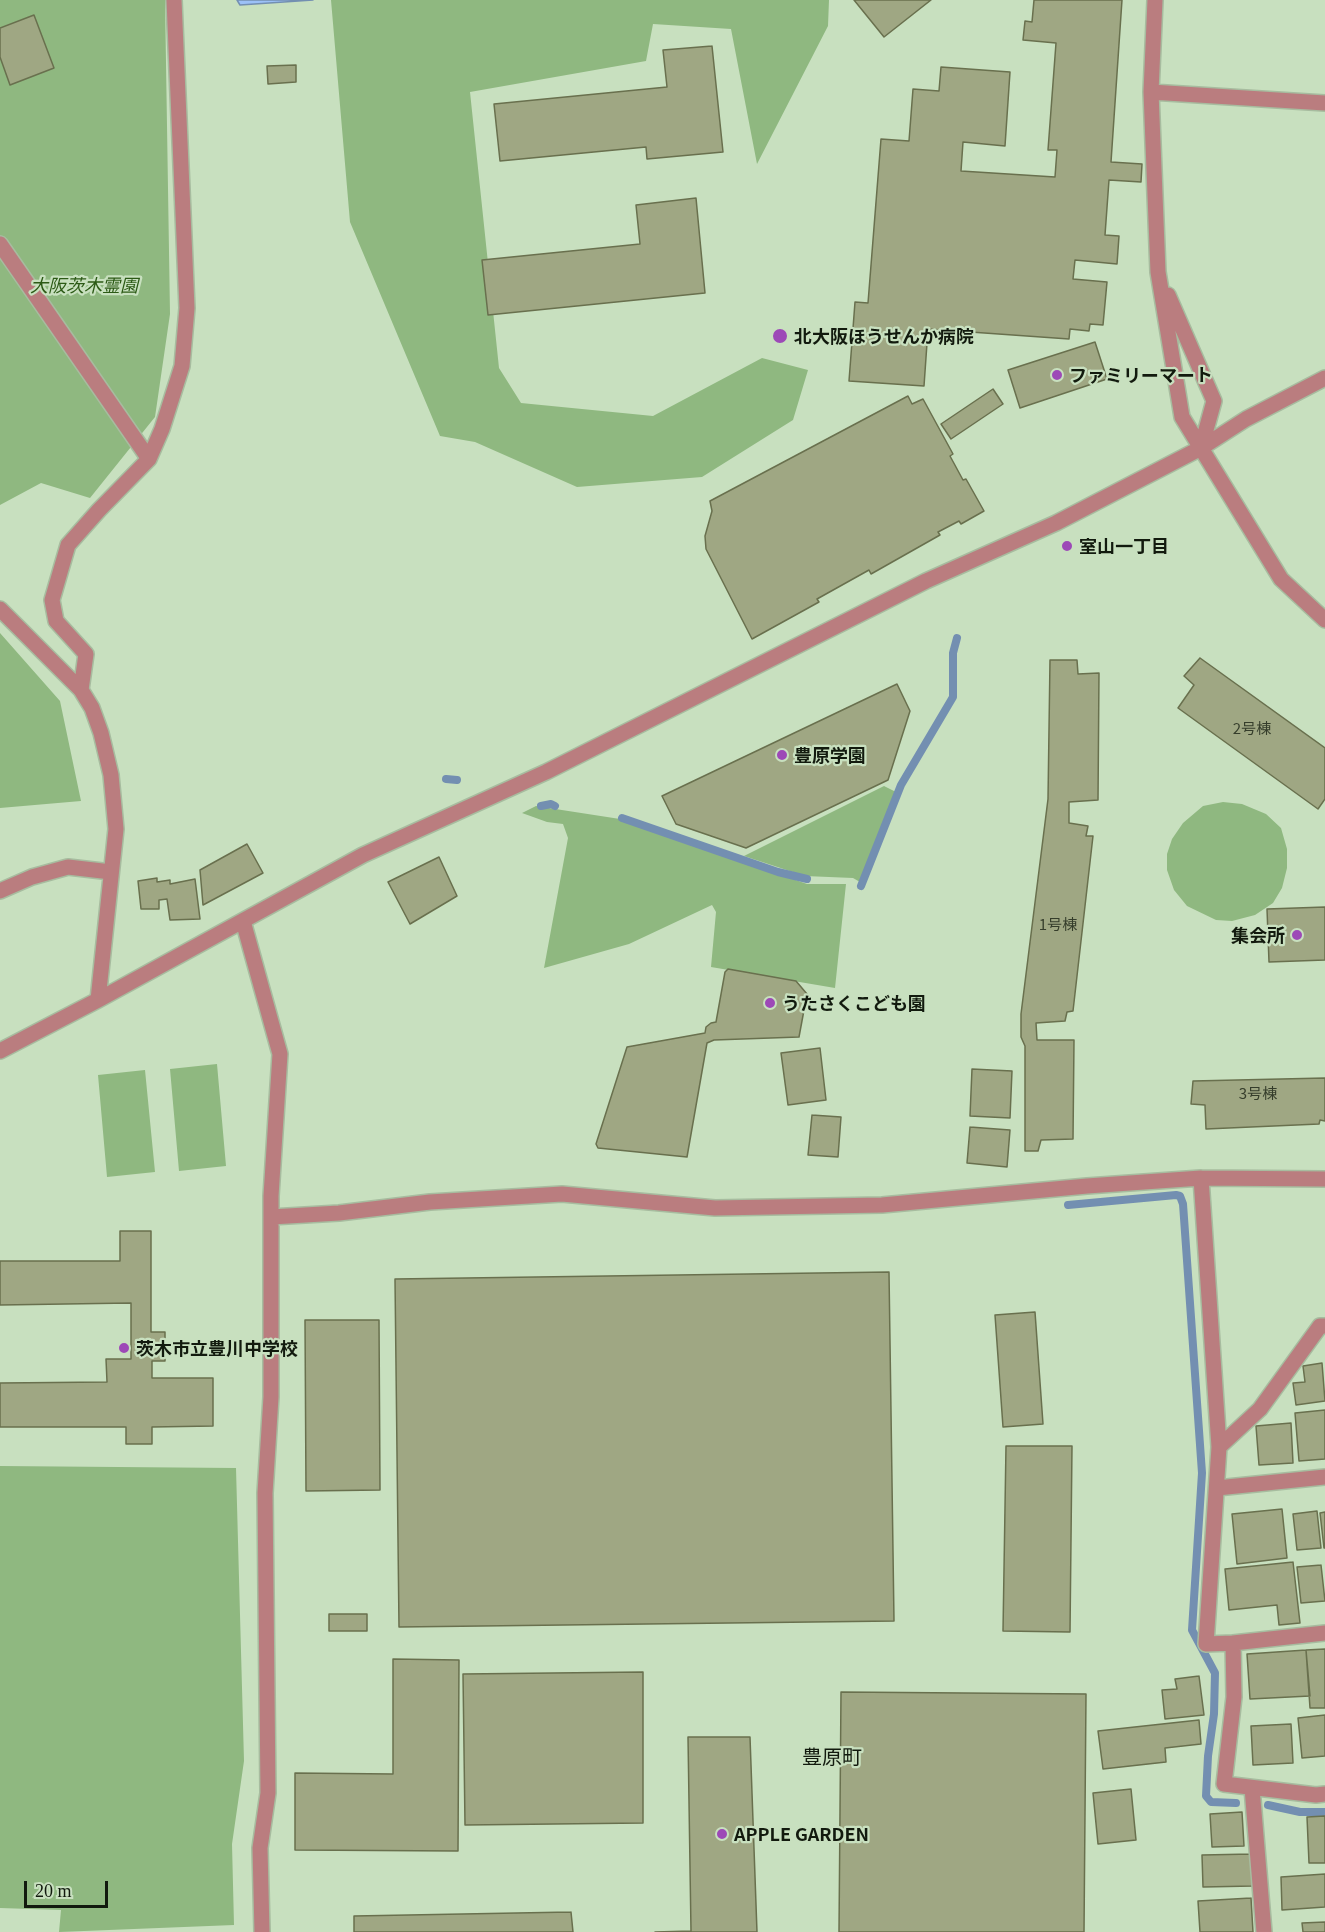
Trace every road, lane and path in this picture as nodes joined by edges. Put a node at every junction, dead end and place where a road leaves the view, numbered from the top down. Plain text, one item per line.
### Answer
1 (174, 0) edge
2 (1155, 0) edge
3 (1151, 92) junction
4 (1325, 103) edge
5 (0, 244) edge
6 (1158, 272) junction
7 (1325, 378) edge
8 (1201, 448) junction
9 (149, 459) junction
10 (0, 609) edge
11 (1325, 620) edge
12 (81, 690) junction
13 (111, 872) junction
14 (0, 891) edge
15 (243, 921) junction
16 (98, 1000) junction
17 (0, 1051) edge
18 (1201, 1178) junction
19 (1325, 1179) edge
20 (271, 1217) junction
21 (1325, 1326) edge
22 (1219, 1447) junction
23 (1325, 1477) edge
24 (1216, 1488) junction
25 (1325, 1633) edge
26 (1233, 1643) junction
27 (1252, 1788) junction
28 (1325, 1794) edge
29 (262, 1932) edge
30 (1264, 1932) edge

1 - 9 street
2 - 3 street
3 - 4 street
3 - 6 street
5 - 9 street
6 - 8 street
6 - 8 street
7 - 8 street
8 - 11 street
8 - 15 street
9 - 12 street
10 - 12 street
12 - 13 street
13 - 14 street
13 - 16 street
15 - 16 street
15 - 20 street
16 - 17 street
18 - 19 street
18 - 20 street
18 - 22 street
20 - 29 street
21 - 22 street
22 - 24 street
23 - 24 street
24 - 26 street
25 - 26 street
26 - 27 street
27 - 28 street
27 - 30 street

